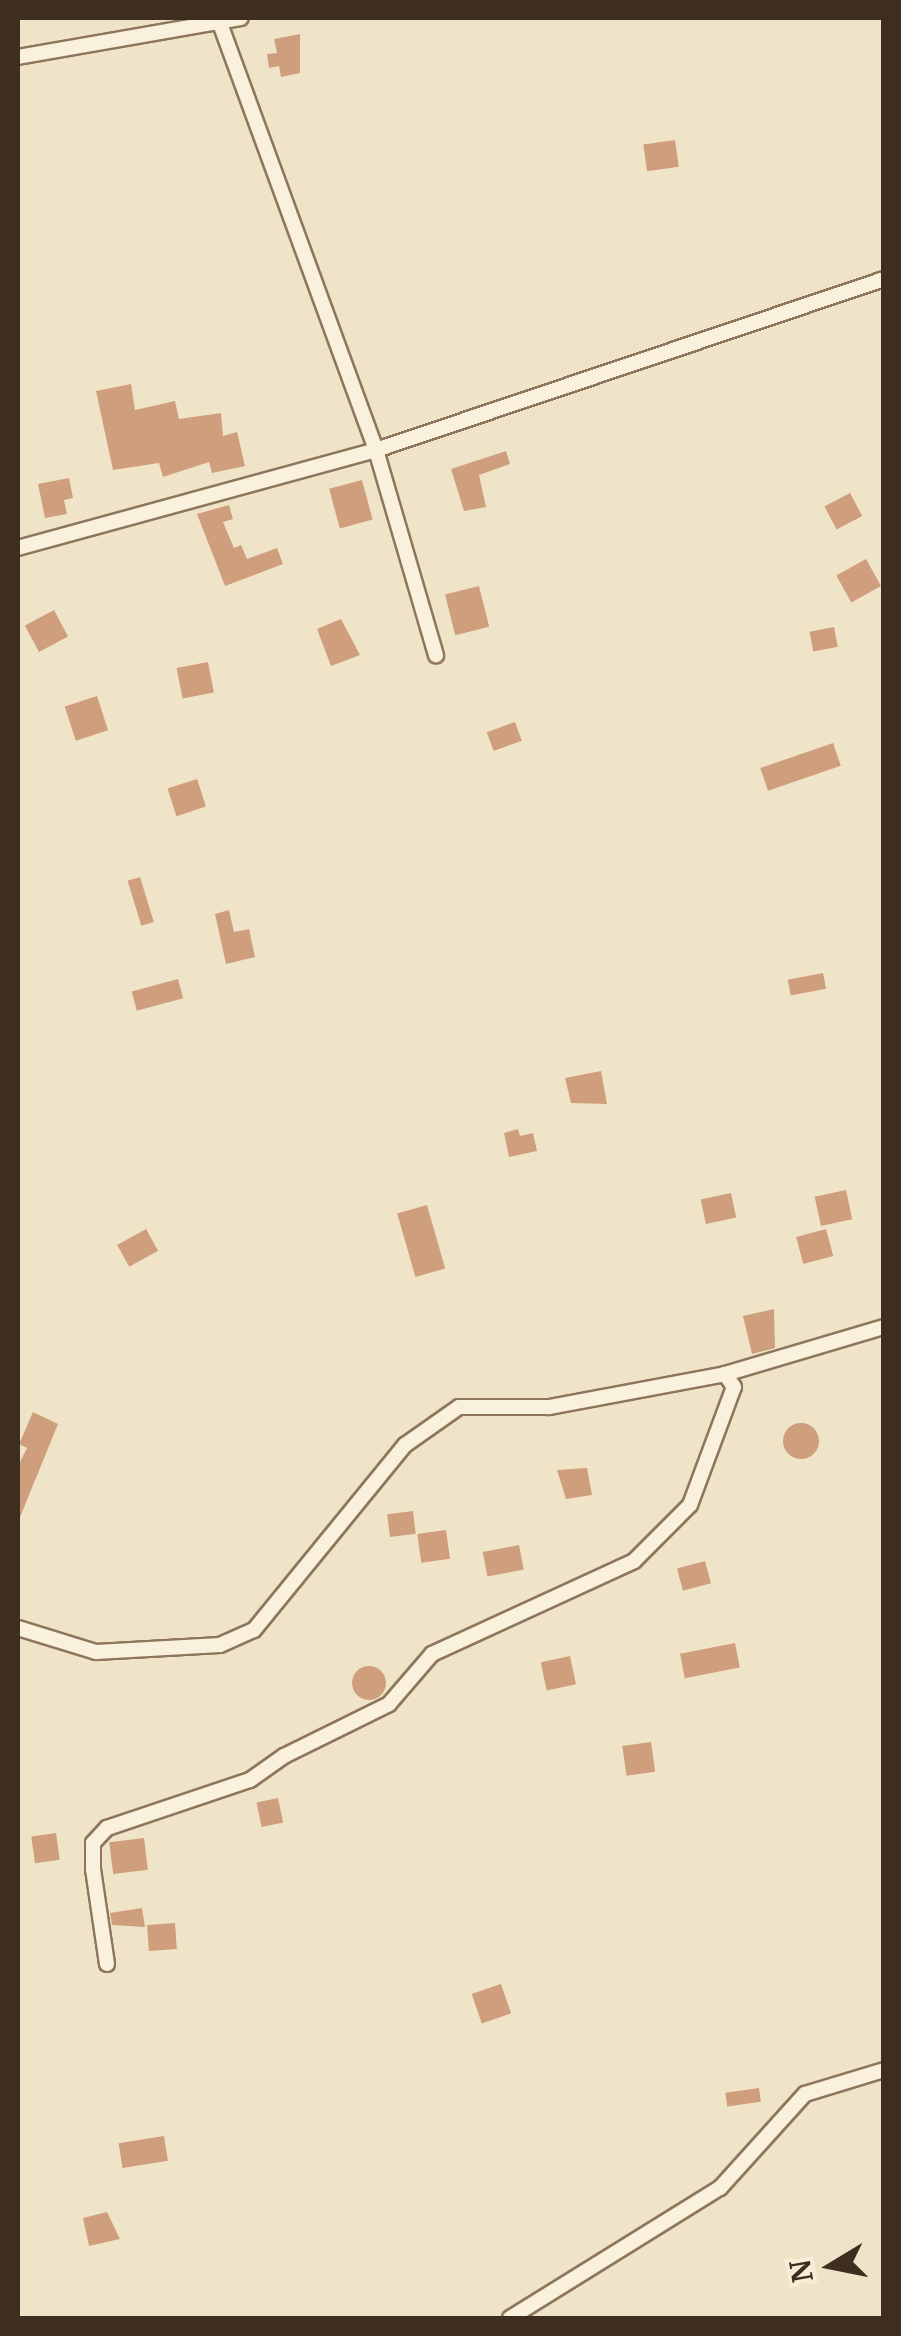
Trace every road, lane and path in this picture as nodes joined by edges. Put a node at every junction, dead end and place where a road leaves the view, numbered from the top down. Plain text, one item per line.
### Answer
1 (241, 18) edge
2 (219, 20) edge
3 (18, 58) edge
4 (884, 279) edge
5 (376, 450) junction
6 (18, 548) edge
7 (436, 654) dead end
8 (884, 1328) edge
9 (725, 1374) junction
10 (18, 1628) edge
11 (107, 1964) dead end
12 (884, 2070) edge
13 (510, 2318) edge

1 - 2 street
2 - 3 street
2 - 5 street
4 - 5 street
5 - 6 street
5 - 7 street
8 - 9 street
9 - 10 street
9 - 11 street
12 - 13 street

